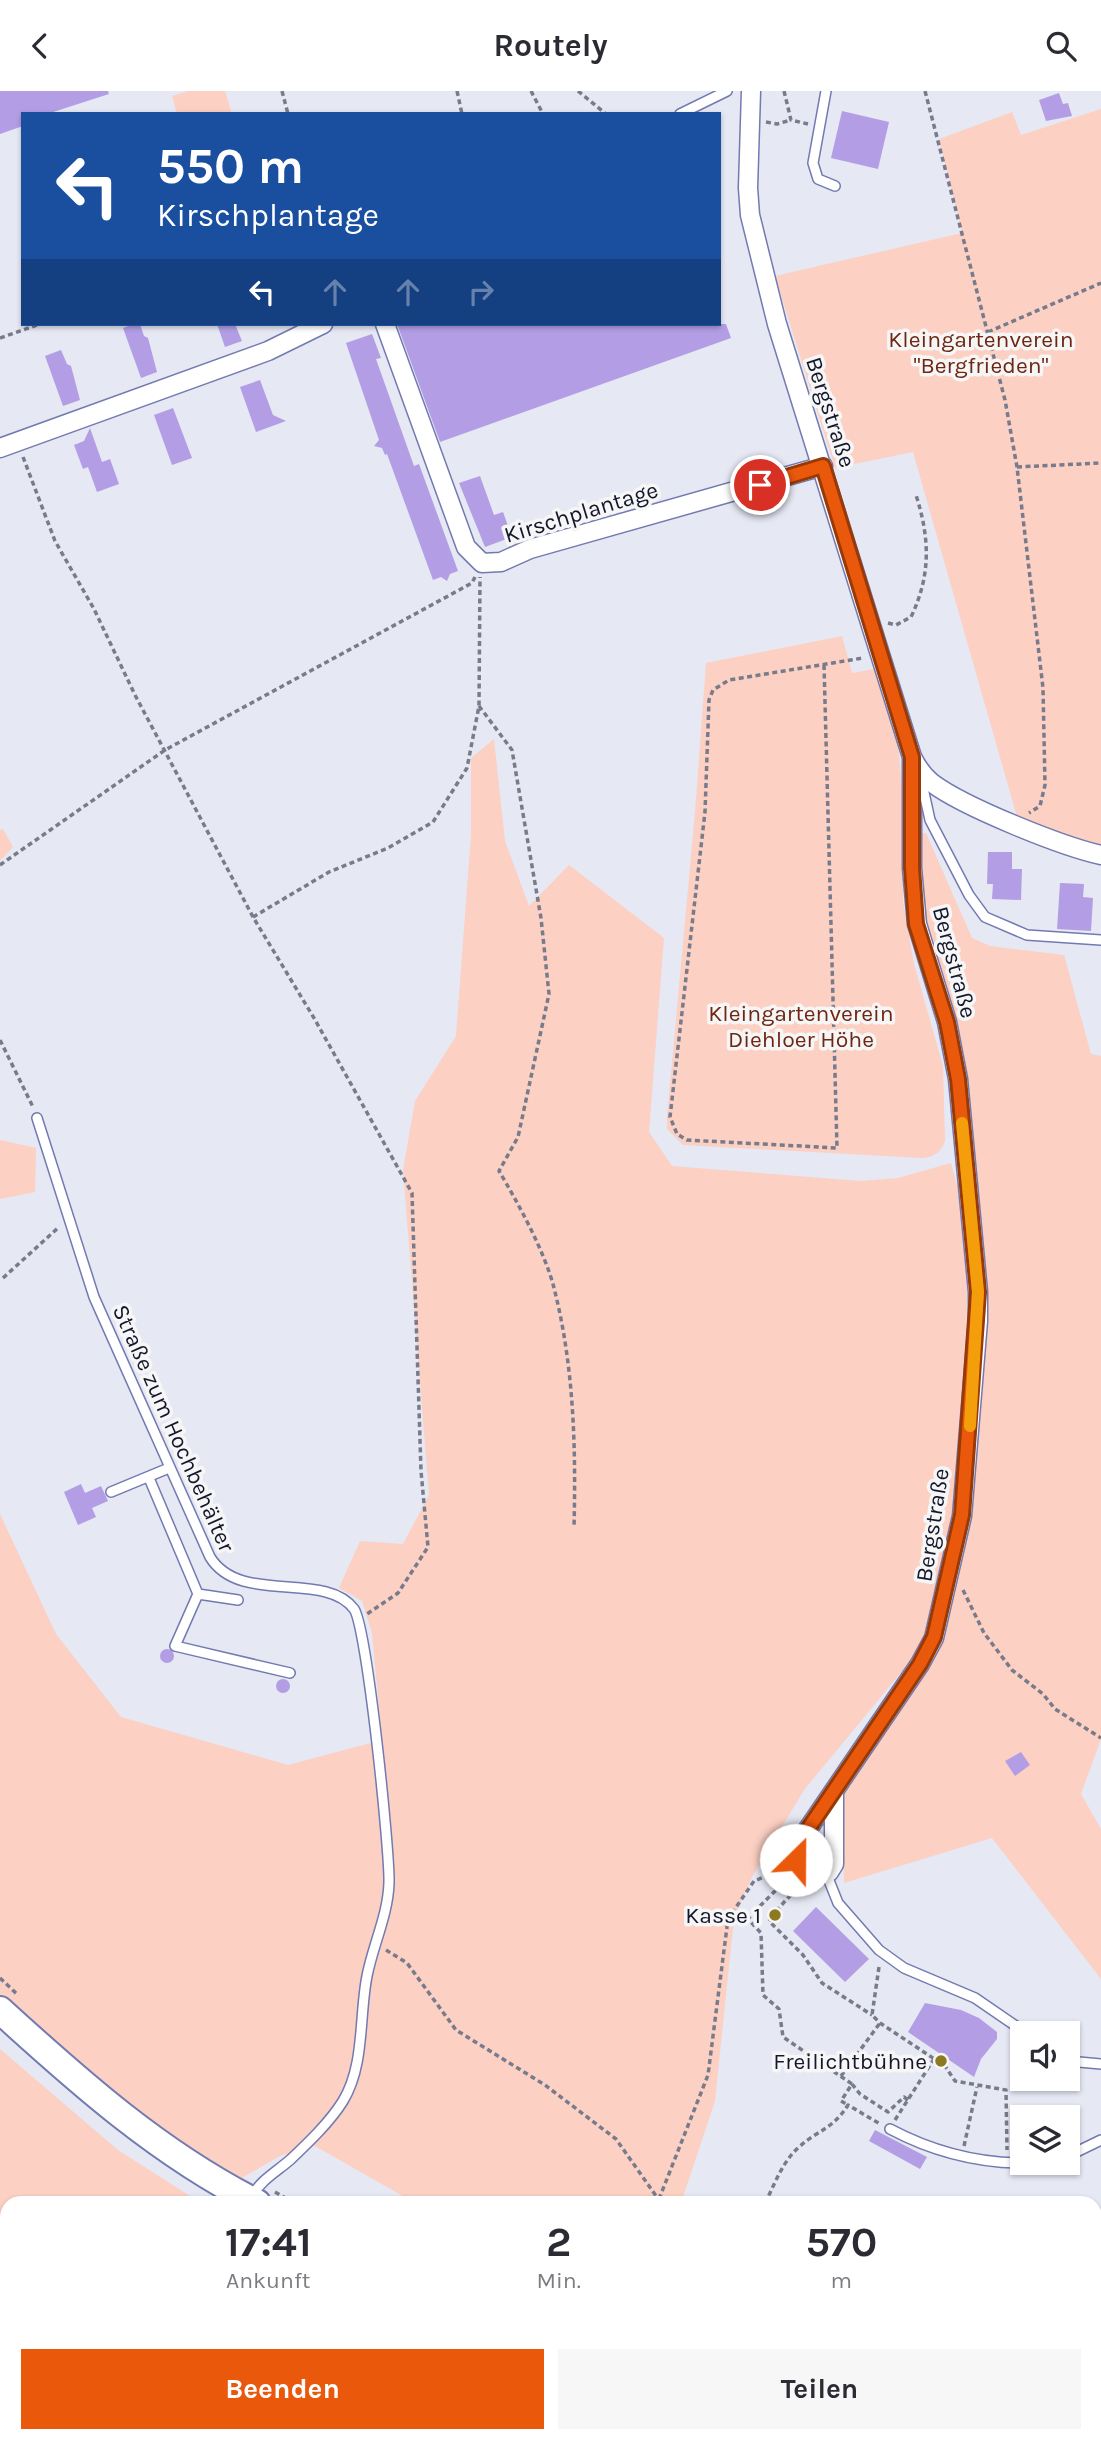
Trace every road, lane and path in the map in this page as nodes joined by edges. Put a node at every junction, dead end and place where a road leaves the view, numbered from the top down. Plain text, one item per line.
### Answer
1 (282, 91) edge
2 (457, 91) edge
3 (530, 91) edge
4 (578, 91) edge
5 (727, 91) edge
6 (751, 91) edge
7 (784, 91) edge
8 (825, 91) edge
9 (925, 91) edge
10 (287, 112) edge
11 (462, 112) edge
12 (542, 112) edge
13 (604, 112) edge
14 (684, 112) edge
15 (750, 120) junction
16 (791, 120) junction
17 (821, 127) junction
18 (835, 186) dead end
19 (1101, 283) edge
20 (34, 326) edge
21 (320, 326) edge
22 (386, 326) edge
23 (988, 333) junction
24 (0, 338) edge
25 (18, 442) junction
26 (0, 448) edge
27 (1101, 463) edge
28 (823, 466) junction
29 (1017, 467) junction
30 (916, 495) dead end
31 (482, 563) junction
32 (872, 618) junction
33 (848, 661) dead end
34 (824, 665) junction
35 (479, 706) junction
36 (165, 750) junction
37 (915, 762) junction
38 (1011, 821) junction
39 (1101, 855) edge
40 (0, 865) edge
41 (253, 917) junction
42 (1101, 940) edge
43 (0, 1040) edge
44 (37, 1118) joint
45 (68, 1223) junction
46 (3, 1278) dead end
47 (169, 1468) junction
48 (149, 1478) junction
49 (111, 1492) dead end
50 (574, 1528) dead end
51 (952, 1567) junction
52 (198, 1594) junction
53 (238, 1600) dead end
54 (359, 1621) junction
55 (290, 1673) dead end
56 (1101, 1738) edge
57 (834, 1791) junction
58 (808, 1869) junction
59 (776, 1912) dead end
60 (772, 1917) dead end
61 (376, 1944) junction
62 (879, 1950) junction
63 (0, 1978) edge
64 (10, 2003) edge
65 (872, 2015) junction
66 (1010, 2022) edge
67 (880, 2023) junction
68 (933, 2059) junction
69 (1080, 2062) edge
70 (1101, 2064) edge
71 (841, 2076) junction
72 (852, 2084) junction
73 (977, 2087) junction
74 (908, 2100) junction
75 (848, 2105) junction
76 (890, 2129) junction
77 (1101, 2140) edge
78 (1080, 2150) edge
79 (962, 2157) junction
80 (1007, 2163) joint
81 (255, 2195) edge
82 (656, 2196) edge
83 (662, 2196) edge
84 (768, 2196) edge

1 - 10 path
2 - 11 path
3 - 12 path
4 - 13 path
5 - 14 lane
6 - 15 street, Bergstraße
7 - 16 path
8 - 17 lane
9 - 23 path
15 - 16 path
15 - 28 street, Bergstraße
16 - 17 path
17 - 18 lane
19 - 23 path
20 - 24 path
21 - 25 street
22 - 31 street, Kirschplantage
23 - 29 path
25 - 26 street
25 - 36 path
27 - 29 path
28 - 31 street, Kirschplantage
28 - 32 street, Bergstraße
29 - 38 path
30 - 32 path
31 - 35 path
31 - 36 path
32 - 37 street, Bergstraße
33 - 34 path
34 - 34 path
35 - 41 path
35 - 50 path
36 - 40 path
36 - 41 path
37 - 38 street
37 - 42 lane
37 - 51 street, Bergstraße
38 - 39 street
41 - 54 path
43 - 44 path
44 - 45 lane, Straße zum Hochbehälter
45 - 46 path
45 - 47 lane, Straße zum Hochbehälter
47 - 48 lane
47 - 54 lane, Straße zum Hochbehälter
48 - 49 lane
48 - 52 lane
51 - 56 path
51 - 57 street, Bergstraße
52 - 53 lane
52 - 55 lane
54 - 61 lane
57 - 58 street, Bergstraße
57 - 58 street
58 - 59 path
58 - 62 lane
58 - 71 path
58 - 83 path
60 - 65 path
61 - 81 lane
61 - 82 path
62 - 65 path
62 - 66 lane
63 - 64 path
64 - 81 main road
65 - 67 path
67 - 68 path
67 - 71 path
68 - 73 path
68 - 74 path
69 - 70 lane
71 - 72 path
72 - 74 path
72 - 75 path
73 - 79 path
73 - 80 path
74 - 76 path
75 - 76 path
75 - 84 path
76 - 79 lane
77 - 78 lane
79 - 80 lane

